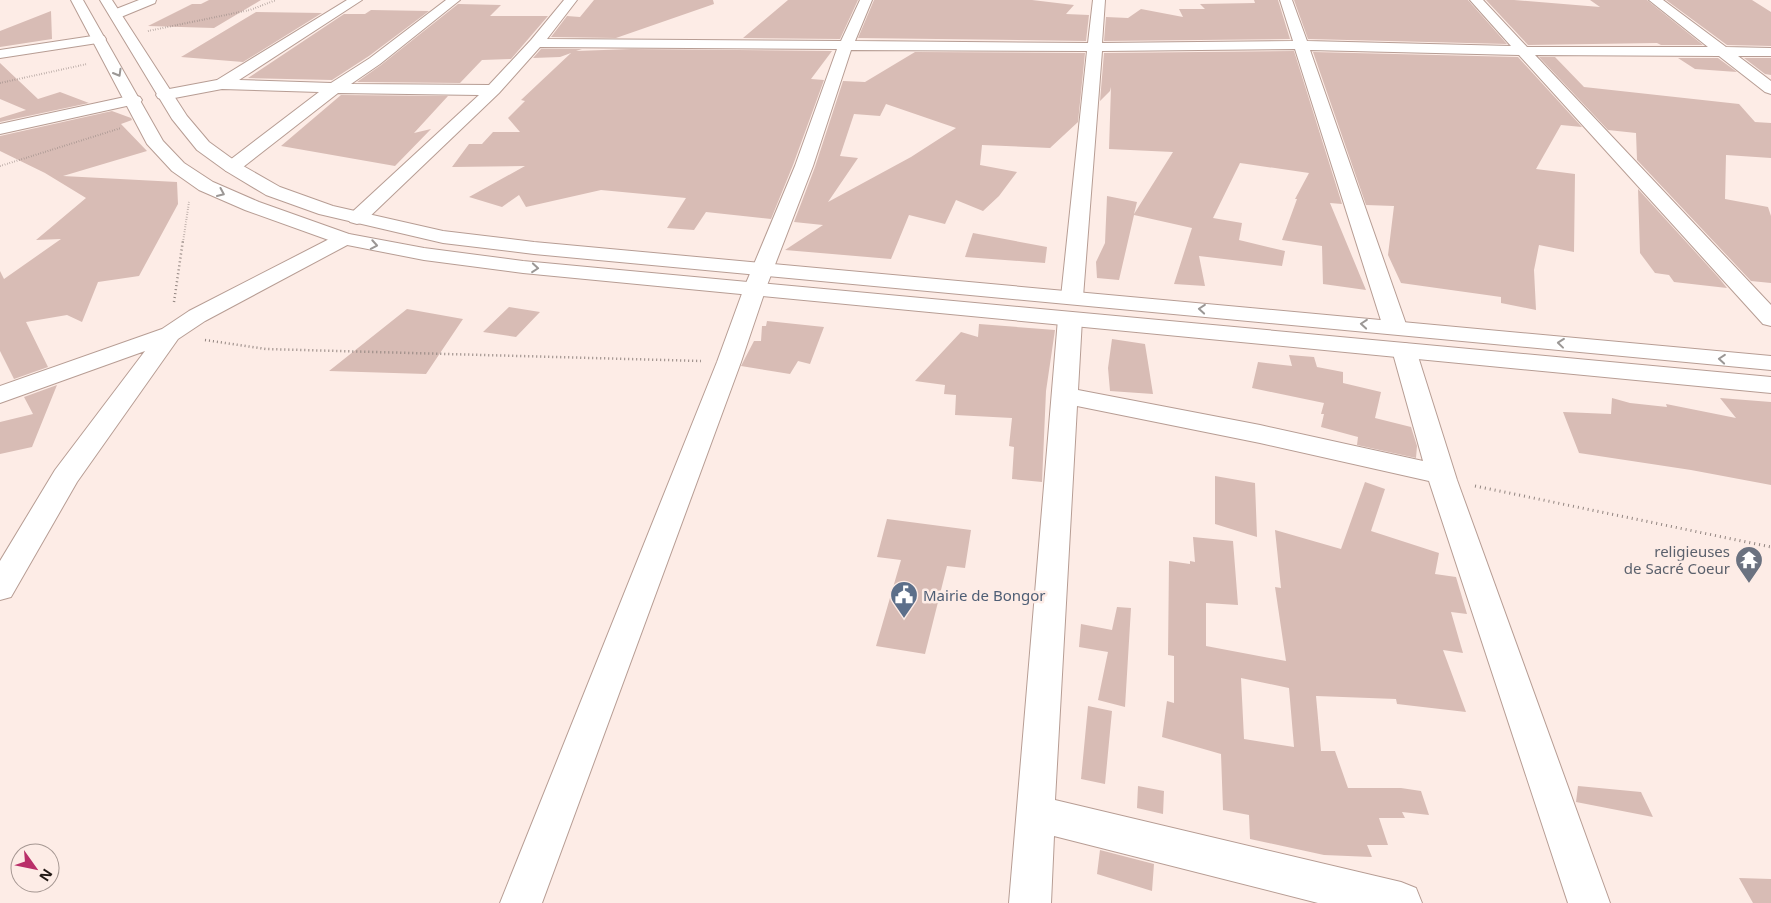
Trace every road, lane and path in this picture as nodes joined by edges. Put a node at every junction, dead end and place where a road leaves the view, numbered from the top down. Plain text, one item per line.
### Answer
1 (77, 0) edge
2 (150, 0) edge
3 (276, 0) edge
4 (356, 0) edge
5 (454, 0) edge
6 (571, 0) edge
7 (866, 0) edge
8 (1099, 0) edge
9 (1286, 0) edge
10 (1476, 0) edge
11 (1655, 0) edge
12 (111, 7) edge
13 (87, 19) junction
14 (128, 34) junction
15 (99, 39) junction
16 (536, 43) junction
17 (846, 44) junction
18 (1301, 45) junction
19 (1095, 47) junction
20 (1525, 51) junction
21 (1723, 52) junction
22 (1771, 52) edge
23 (0, 54) edge
24 (110, 59) junction
25 (0, 84) edge
26 (222, 84) junction
27 (334, 88) junction
28 (1771, 88) edge
29 (493, 90) junction
30 (164, 95) junction
31 (134, 100) junction
32 (143, 122) junction
33 (0, 129) edge
34 (0, 166) edge
35 (178, 167) junction
36 (232, 167) junction
37 (357, 218) junction
38 (344, 239) junction
39 (590, 253) junction
40 (579, 272) junction
41 (758, 278) junction
42 (1071, 308) junction
43 (1771, 319) edge
44 (170, 334) junction
45 (1399, 339) junction
46 (1607, 348) junction
47 (729, 362) junction
48 (1771, 363) edge
49 (1617, 370) junction
50 (1771, 385) edge
51 (0, 395) edge
52 (1066, 396) junction
53 (1442, 477) junction
54 (1771, 547) edge
55 (0, 588) edge
56 (1035, 813) junction
57 (521, 903) edge
58 (1030, 903) edge
59 (1402, 903) edge
60 (1589, 903) edge

1 - 13 street
2 - 12 street
3 - 14 path
4 - 26 street
5 - 27 street
6 - 16 street
7 - 17 street
8 - 19 street
9 - 18 street
10 - 20 street
11 - 21 street
12 - 13 street
12 - 14 street
13 - 15 street
14 - 30 street
15 - 23 street
15 - 24 street
16 - 17 street
16 - 29 street
17 - 19 street
17 - 41 street
18 - 19 street
18 - 20 street
18 - 45 street
19 - 42 street
20 - 21 street
20 - 43 street
21 - 22 street
21 - 28 street
24 - 25 path
24 -> 31 street
26 - 27 street
26 - 30 street
27 - 29 street
27 - 36 street
29 - 37 street
30 - 36 street
31 - 32 street
31 - 33 street
32 - 34 path
32 - 35 street
35 -> 38 street
35 - 44 path
36 - 37 street
37 - 39 street
38 -> 40 street
38 - 44 street
39 - 40 street
39 - 41 street
40 - 41 street
41 - 42 street
41 - 47 street
42 - 45 street
42 - 52 street
44 - 47 path
44 - 51 street
44 - 55 street
46 -> 45 street
45 - 49 street
45 - 53 street
48 -> 46 street
46 - 49 street
47 - 57 street
49 - 50 street
52 - 53 street
52 - 56 street
53 - 54 path
53 - 60 street
56 - 58 street
56 - 59 street

